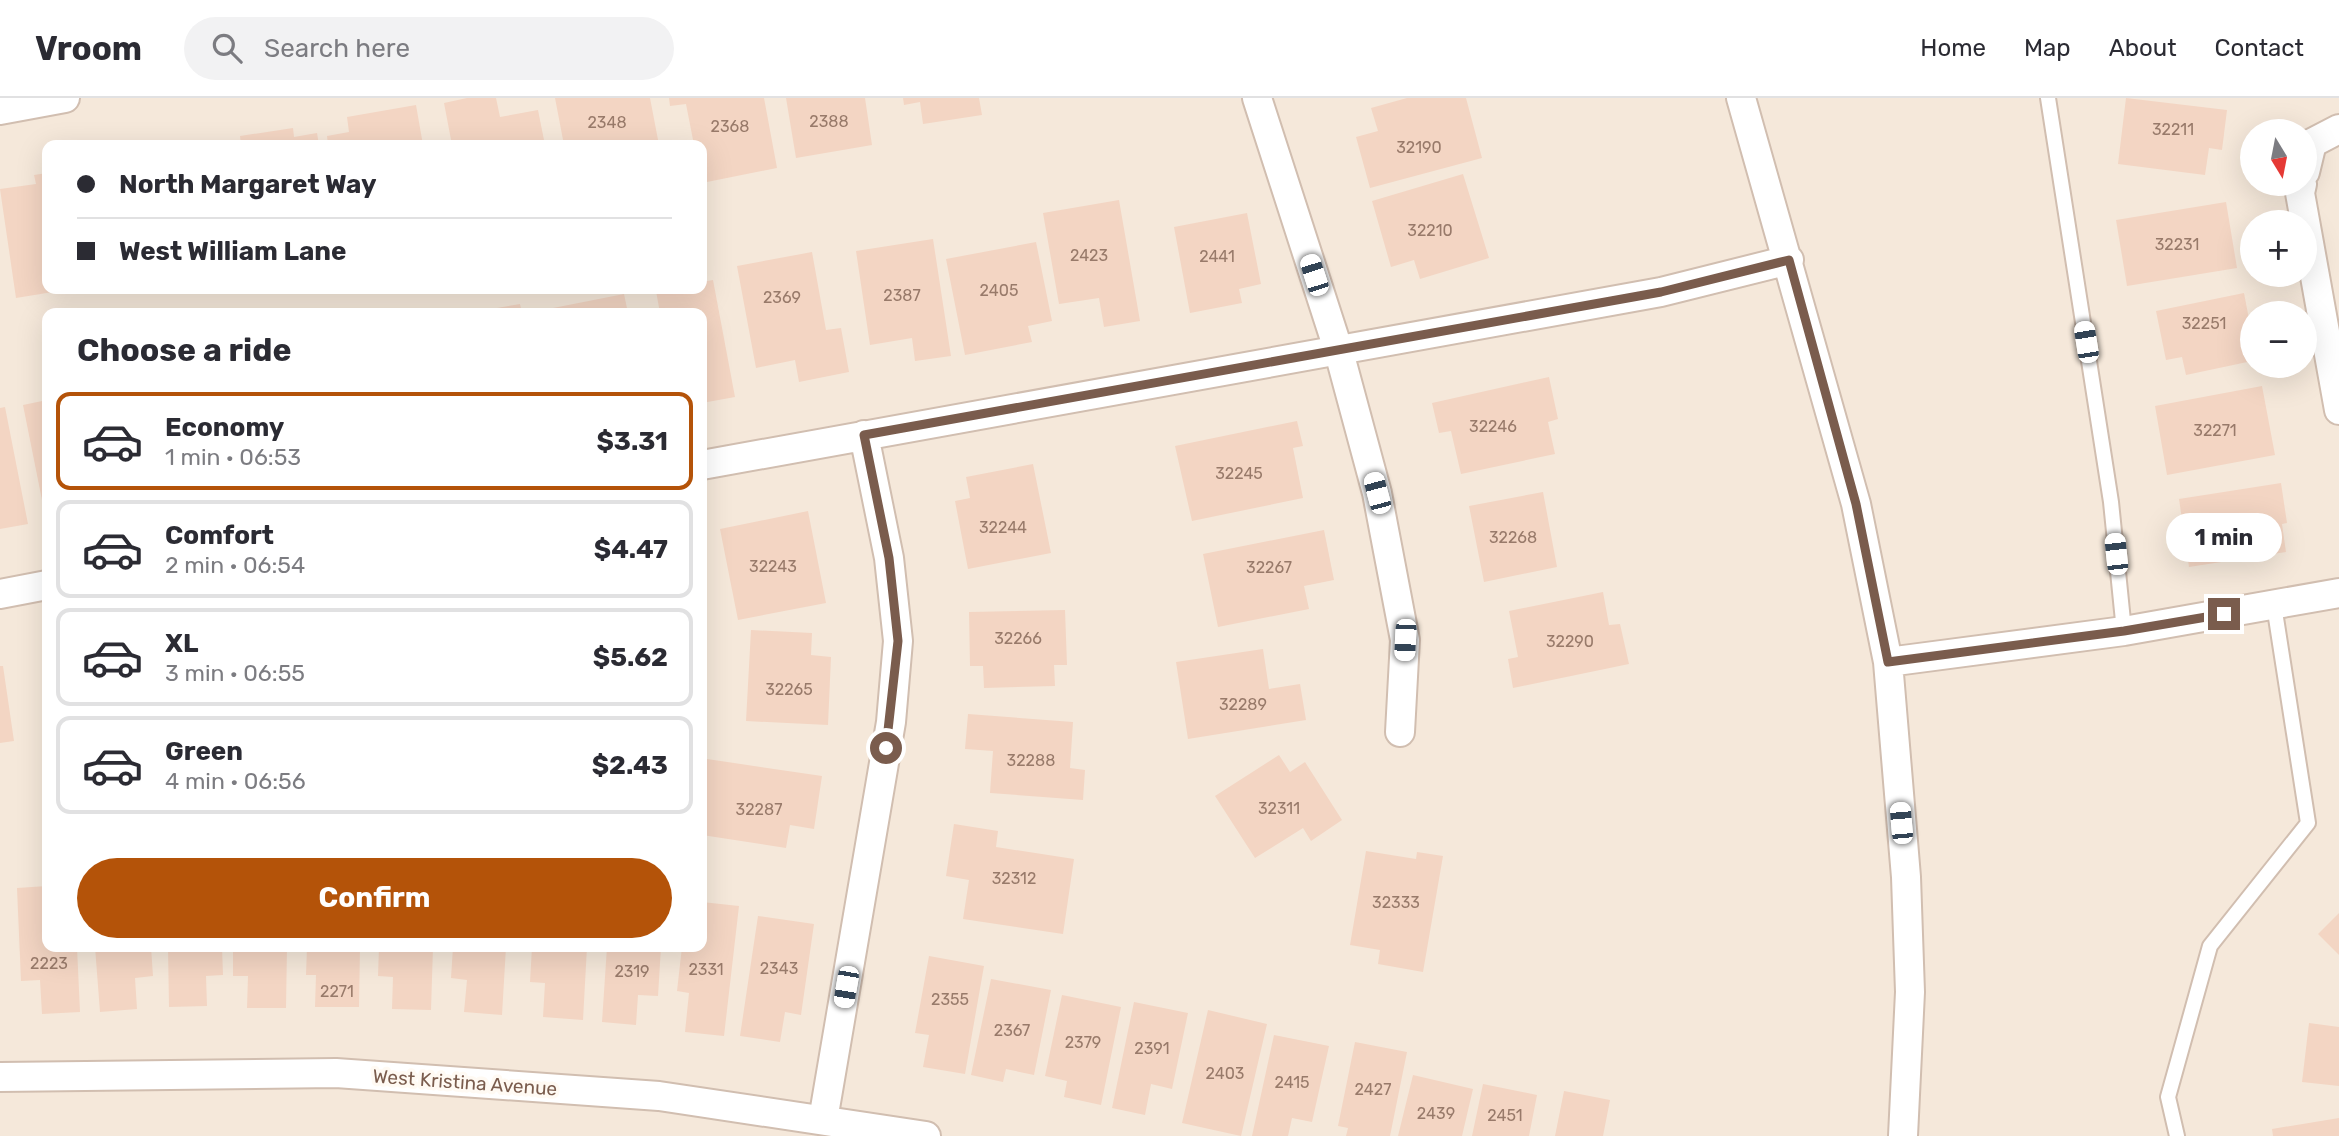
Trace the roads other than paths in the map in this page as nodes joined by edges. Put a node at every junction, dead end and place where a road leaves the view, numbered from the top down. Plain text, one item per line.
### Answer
1 (65, 98) edge
2 (1257, 98) edge
3 (1741, 98) edge
4 (2048, 98) edge
5 (0, 110) edge
6 (2339, 129) edge
7 (2317, 140) edge
8 (2301, 196) edge
9 (1789, 260) junction
10 (1339, 352) junction
11 (2339, 410) edge
12 (864, 435) junction
13 (707, 464) edge
14 (42, 586) edge
15 (2339, 593) edge
16 (0, 594) edge
17 (2274, 605) junction
18 (2124, 631) junction
19 (1888, 662) junction
20 (1400, 733) dead end
21 (0, 1077) edge
22 (823, 1120) junction
23 (926, 1136) edge
24 (1903, 1136) edge
25 (2177, 1136) edge

1 - 5 street
2 - 10 street
3 - 9 street
4 - 18 lane
6 - 7 street
8 - 11 street
9 - 10 street
9 - 19 street
10 - 12 street
10 - 20 street
12 - 13 street
12 - 22 street
14 - 16 street
15 - 17 street
17 - 18 street
17 - 25 lane
18 - 19 street
19 - 24 street
21 - 22 street, West Kristina Avenue
22 - 23 street, West Kristina Avenue

